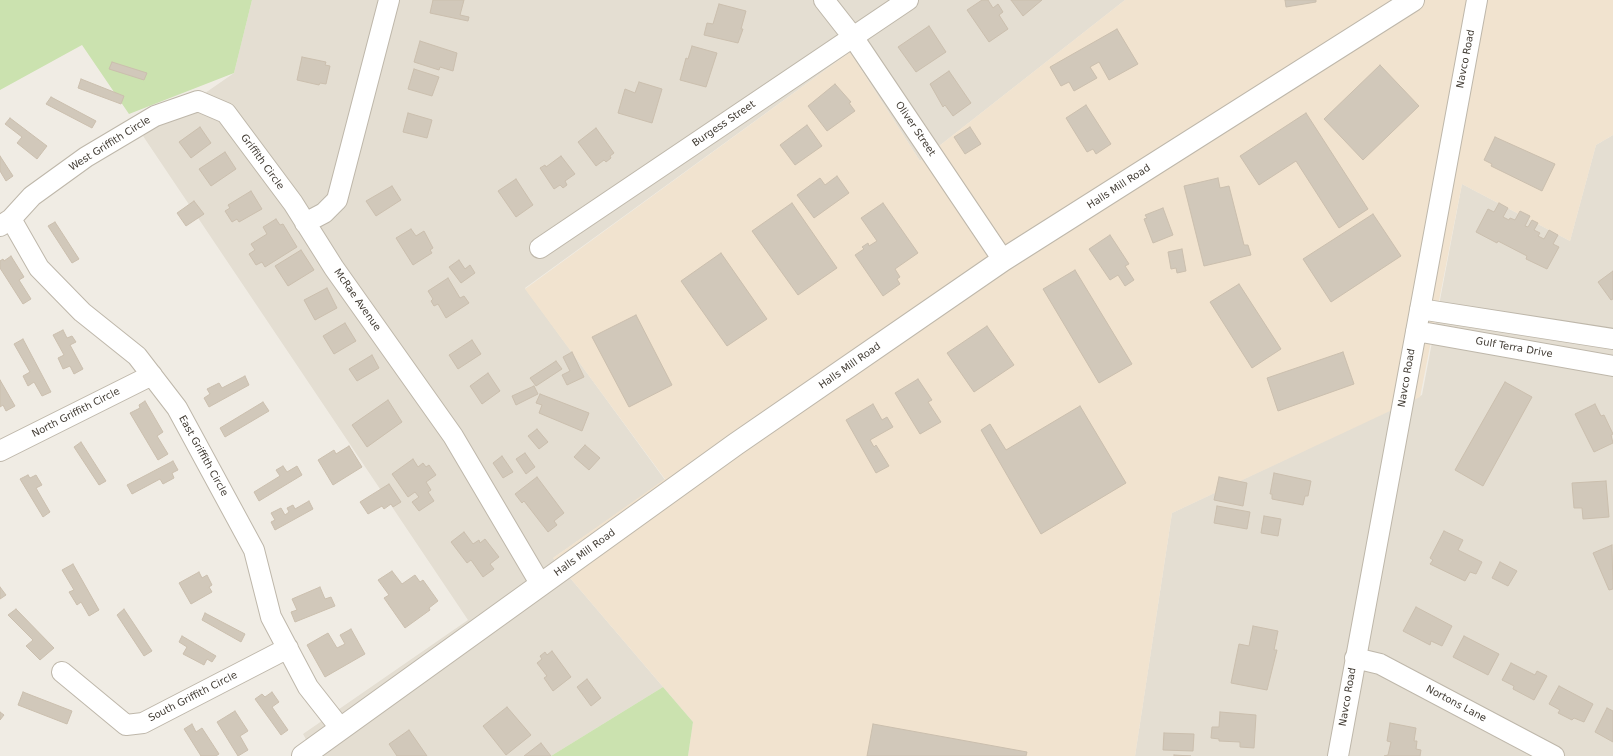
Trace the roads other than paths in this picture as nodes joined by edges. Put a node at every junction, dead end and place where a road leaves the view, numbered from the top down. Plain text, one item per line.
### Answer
1 (390, 0) edge
2 (824, 0) edge
3 (908, 0) edge
4 (1413, 0) edge
5 (1477, 0) edge
6 (853, 37) junction
7 (213, 108) joint
8 (6, 223) edge
9 (305, 223) junction
10 (540, 248) dead end
11 (1004, 260) junction
12 (1420, 309) junction
13 (1416, 331) junction
14 (1613, 339) edge
15 (1613, 366) edge
16 (152, 375) junction
17 (0, 451) edge
18 (541, 585) junction
19 (288, 648) junction
20 (1355, 658) junction
21 (62, 672) dead end
22 (341, 729) junction
23 (303, 756) edge
24 (1338, 756) edge
25 (1554, 756) edge

1 - 9 street
2 - 6 street, Oliver Street
3 - 6 street, Burgess Street
4 - 11 street, Halls Mill Road
5 - 12 street, Navco Road
6 - 10 street, Burgess Street
6 - 11 street, Oliver Street
7 - 8 street, West Griffith Circle
7 - 9 street, Griffith Circle
8 - 16 street, East Griffith Circle
9 - 18 street, McRae Avenue
11 - 18 street, Halls Mill Road
12 - 13 street, Navco Road
12 - 14 street
13 - 15 street, Gulf Terra Drive
13 - 20 street, Navco Road
16 - 17 street, North Griffith Circle
16 - 19 street, East Griffith Circle
18 - 22 street, Halls Mill Road
19 - 21 street, South Griffith Circle
19 - 22 street, East Griffith Circle
20 - 24 street, Navco Road
20 - 25 street, Nortons Lane
22 - 23 street, Halls Mill Road

